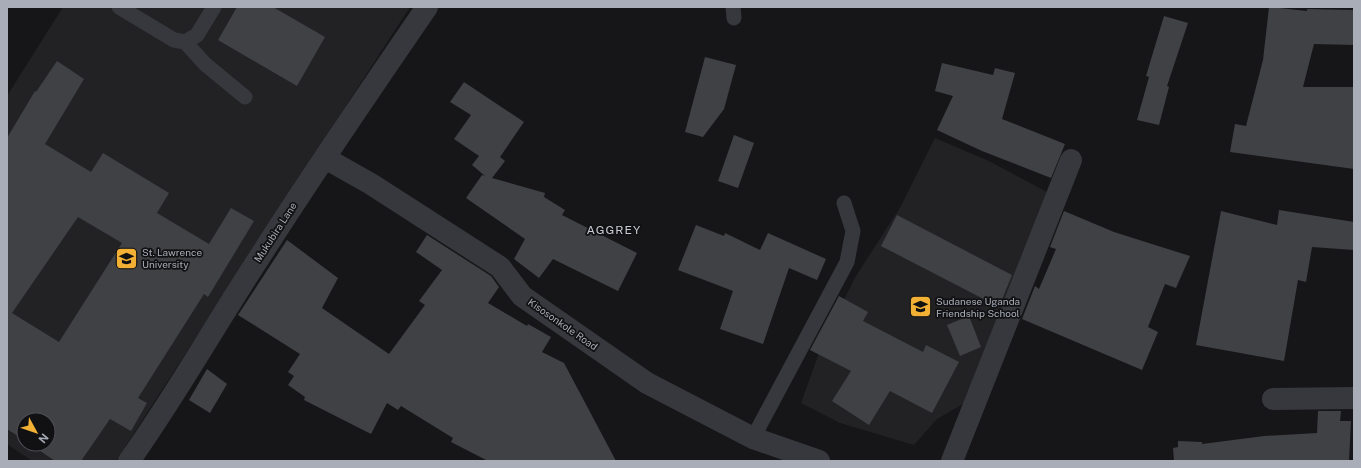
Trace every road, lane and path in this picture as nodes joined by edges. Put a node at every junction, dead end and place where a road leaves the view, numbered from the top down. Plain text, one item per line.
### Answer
1 (119, 7) edge
2 (214, 7) edge
3 (427, 7) edge
4 (185, 42) junction
5 (245, 97) dead end
6 (325, 158) junction
7 (1071, 160) dead end
8 (844, 203) dead end
9 (1354, 398) edge
10 (1273, 399) dead end
11 (753, 438) junction
12 (129, 461) edge
13 (819, 461) edge
14 (952, 461) edge

1 - 4 lane
2 - 4 lane
3 - 6 street, Mukubira Lane
4 - 5 lane
6 - 11 street, Kisosonkole Road
6 - 12 street, Mukubira Lane
7 - 14 street
8 - 11 lane
9 - 10 street
11 - 13 street, Kisosonkole Road

